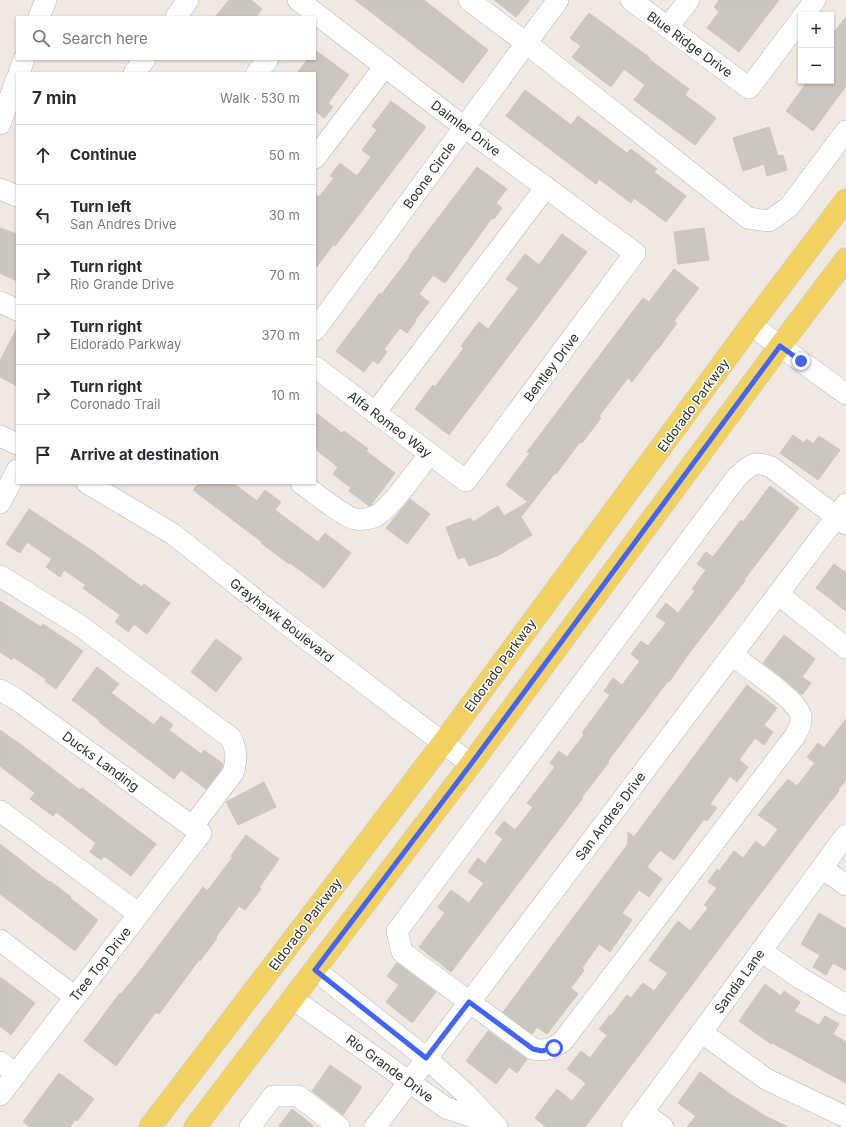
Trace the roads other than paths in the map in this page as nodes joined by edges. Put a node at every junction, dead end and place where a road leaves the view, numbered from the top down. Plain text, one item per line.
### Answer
1 (46, 0) edge
2 (188, 0) edge
3 (470, 0) edge
4 (558, 0) edge
5 (631, 0) edge
6 (689, 0) edge
7 (816, 0) edge
8 (301, 8) edge
9 (806, 12) edge
10 (39, 16) edge
11 (177, 16) edge
12 (313, 16) edge
13 (316, 18) edge
14 (798, 23) edge
15 (668, 27) junction
16 (526, 43) junction
17 (24, 60) edge
18 (144, 60) edge
19 (267, 60) edge
20 (385, 66) junction
21 (18, 72) edge
22 (135, 72) edge
23 (258, 72) edge
24 (13, 83) edge
25 (0, 124) edge
26 (464, 127) junction
27 (846, 131) edge
28 (316, 157) edge
29 (546, 187) junction
30 (0, 189) edge
31 (16, 196) edge
32 (846, 200) edge
33 (635, 253) joint
34 (846, 259) edge
35 (0, 302) edge
36 (16, 310) edge
37 (751, 325) junction
38 (316, 329) edge
39 (780, 346) junction
40 (316, 368) edge
41 (846, 394) edge
42 (375, 412) junction
43 (0, 436) edge
44 (16, 444) edge
45 (430, 454) junction
46 (16, 472) edge
47 (466, 481) joint
48 (89, 484) edge
49 (302, 484) edge
50 (0, 503) edge
51 (843, 515) edge
52 (0, 576) edge
53 (778, 594) junction
54 (846, 648) edge
55 (732, 655) junction
56 (0, 690) edge
57 (443, 743) junction
58 (471, 764) junction
59 (0, 811) edge
60 (196, 830) junction
61 (846, 835) edge
62 (822, 868) junction
63 (846, 885) edge
64 (139, 914) junction
65 (0, 940) edge
66 (762, 951) junction
67 (315, 970) junction
68 (75, 997) junction
69 (294, 999) junction
70 (469, 1002) junction
71 (846, 1005) edge
72 (701, 1032) junction
73 (426, 1058) junction
74 (0, 1062) edge
75 (16, 1074) junction
76 (408, 1082) junction
77 (0, 1095) edge
78 (846, 1118) edge
79 (637, 1120) edge
80 (495, 1125) edge
81 (150, 1127) edge
82 (195, 1127) edge
83 (250, 1127) edge
84 (339, 1127) edge
85 (375, 1127) edge
86 (663, 1127) edge

1 - 10 street
2 - 11 street
3 - 16 street
4 - 16 street, Boone Circle
5 - 15 street, Blue Ridge Drive
6 - 15 street
7 - 9 street
8 - 12 street, Daimler Drive
13 - 20 street, Daimler Drive
14 - 15 street, Blue Ridge Drive
16 - 26 street, Boone Circle
16 - 27 street
17 - 21 street
18 - 22 street
19 - 23 street
20 - 26 street, Daimler Drive
20 - 28 street
24 - 25 street
26 - 29 street, Daimler Drive
26 - 38 street, Boone Circle
29 - 33 street, Daimler Drive
29 - 42 street
30 - 31 street
32 - 37 main road, Eldorado Parkway
33 - 47 street, Bentley Drive
34 - 39 main road
35 - 36 street
37 - 39 street
37 - 57 main road, Eldorado Parkway
39 - 41 street
39 - 58 main road
40 - 42 street, Alfa Romeo Way
42 - 45 street, Alfa Romeo Way
43 - 44 street
45 - 47 street, Alfa Romeo Way
45 - 49 street
46 - 50 street
48 - 57 street, Grayhawk Boulevard
51 - 53 street, San Andres Drive
51 - 70 street
52 - 60 street, Tree Top Drive
53 - 54 street
53 - 55 street, San Andres Drive
55 - 70 street, San Andres Drive
55 - 70 street
56 - 60 street, Ducks Landing
57 - 58 street, Grayhawk Boulevard
57 - 81 main road, Eldorado Parkway
58 - 67 main road
59 - 64 street
60 - 64 street, Tree Top Drive
61 - 62 street, Sandia Lane
62 - 63 street
62 - 66 street, Sandia Lane
64 - 68 street, Tree Top Drive
65 - 68 street
66 - 71 street
66 - 72 street, Sandia Lane
67 - 69 main road
67 - 73 street, Rio Grande Drive
68 - 75 street, Tree Top Drive
69 - 76 street, Rio Grande Drive
69 - 82 main road
70 - 73 street, San Andres Drive
72 - 78 street
72 - 79 street, Sandia Lane
73 - 76 street, San Andres Drive
73 - 80 street, Rio Grande Drive
74 - 75 street
75 - 77 street, Tree Top Drive
76 - 80 street, Rio Grande Drive
76 - 85 street, San Andres Drive
79 - 86 street
83 - 84 street

